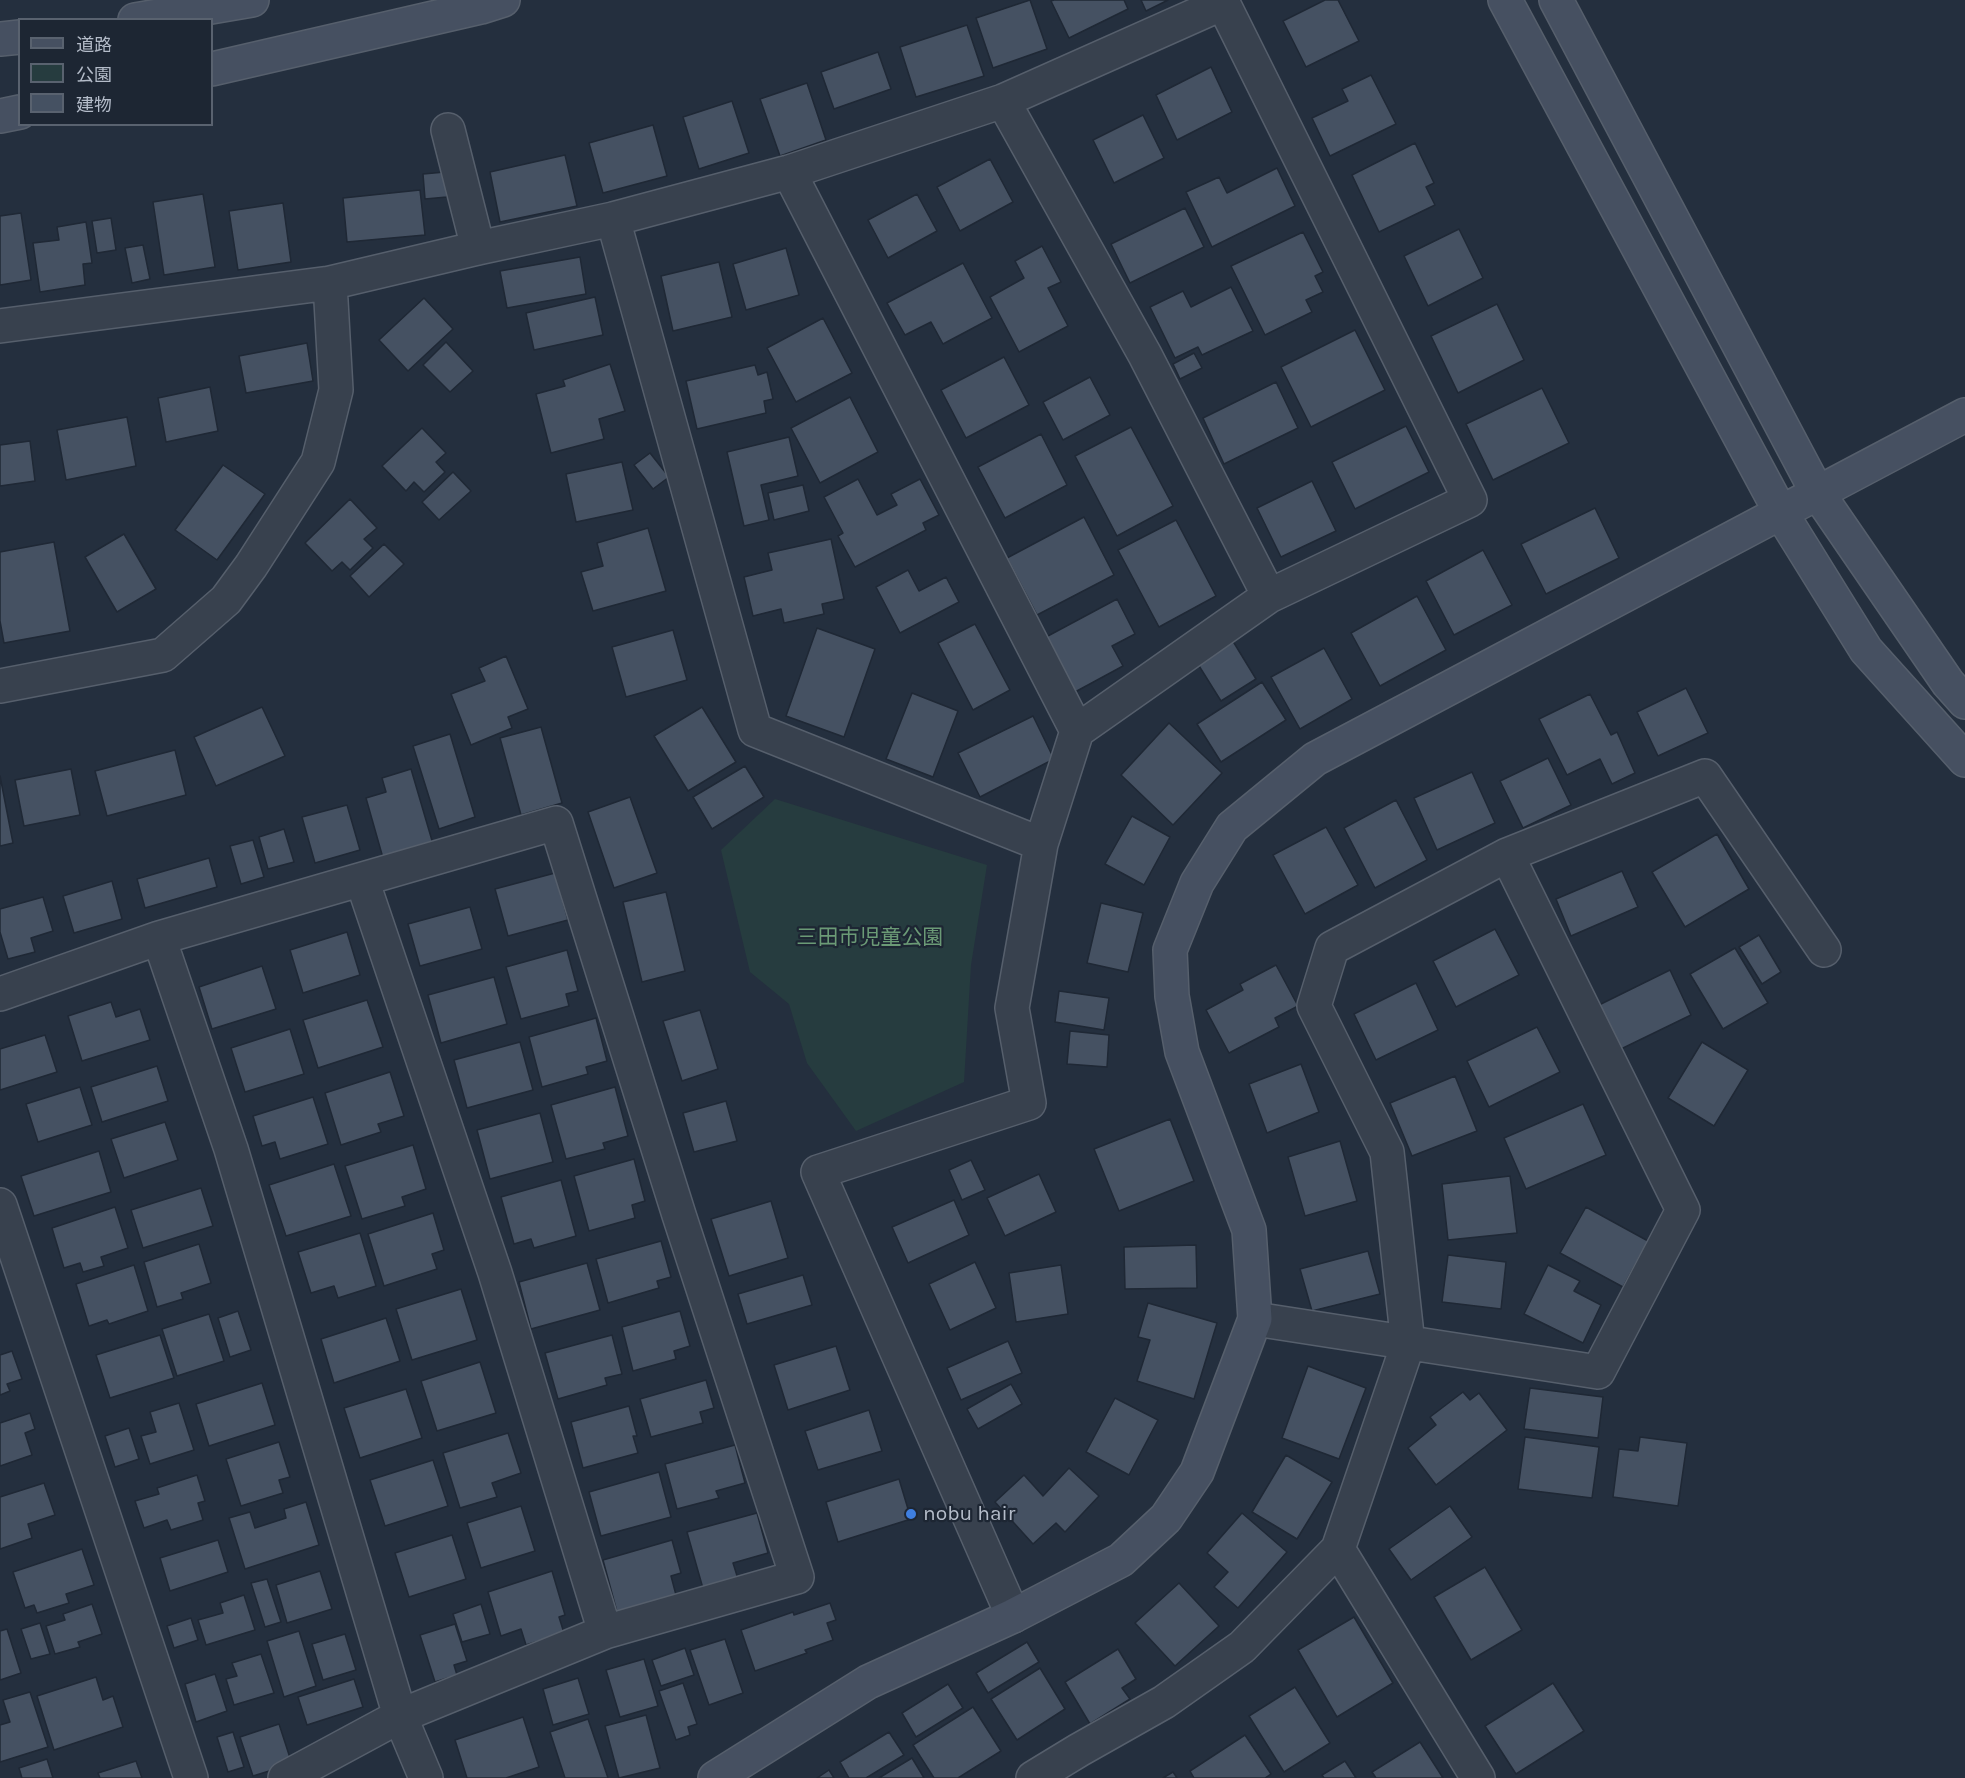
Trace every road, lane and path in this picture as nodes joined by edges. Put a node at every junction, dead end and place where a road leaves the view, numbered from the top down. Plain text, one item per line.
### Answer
1 (252, 0) edge
2 (503, 0) edge
3 (1505, 0) edge
4 (1556, 0) edge
5 (147, 18) edge
6 (18, 37) edge
7 (0, 39) edge
8 (213, 69) edge
9 (1003, 101) junction
10 (18, 112) edge
11 (0, 116) edge
12 (448, 130) dead end
13 (789, 172) junction
14 (613, 219) junction
15 (478, 248) junction
16 (330, 283) junction
17 (0, 326) edge
18 (1965, 415) edge
19 (1817, 492) junction
20 (1781, 513) junction
21 (1269, 596) junction
22 (0, 686) edge
23 (1965, 702) edge
24 (1077, 731) junction
25 (1965, 760) edge
26 (1041, 844) junction
27 (1507, 855) junction
28 (362, 880) junction
29 (159, 938) junction
30 (1824, 950) dead end
31 (0, 994) edge
32 (0, 1204) edge
33 (1255, 1319) junction
34 (1408, 1344) junction
35 (1338, 1549) junction
36 (1013, 1616) junction
37 (605, 1632) junction
38 (400, 1716) junction
39 (190, 1778) edge
40 (285, 1778) edge
41 (426, 1778) edge
42 (715, 1778) edge
43 (1033, 1778) edge
44 (1478, 1778) edge

1 - 5 street
2 - 8 street
3 - 20 street
4 - 19 street
6 - 7 street
9 - 13 street
9 - 21 street
9 - 21 street
10 - 11 street
12 - 15 street
13 - 14 street
13 - 24 street
14 - 15 street
14 - 26 street
15 - 16 street
16 - 17 street
16 - 22 street
18 - 19 street
19 - 20 street
19 - 23 street
20 - 25 street
20 - 33 street
21 - 24 street
24 - 26 street
26 - 36 street
27 - 30 street
27 - 34 street
27 - 34 street
28 - 29 street
28 - 37 street
28 - 37 street
29 - 31 street
29 - 38 street
32 - 39 street
33 - 34 street
33 - 36 street
34 - 35 street
35 - 43 street
35 - 44 street
36 - 42 street
37 - 38 street
38 - 40 street
38 - 41 street

